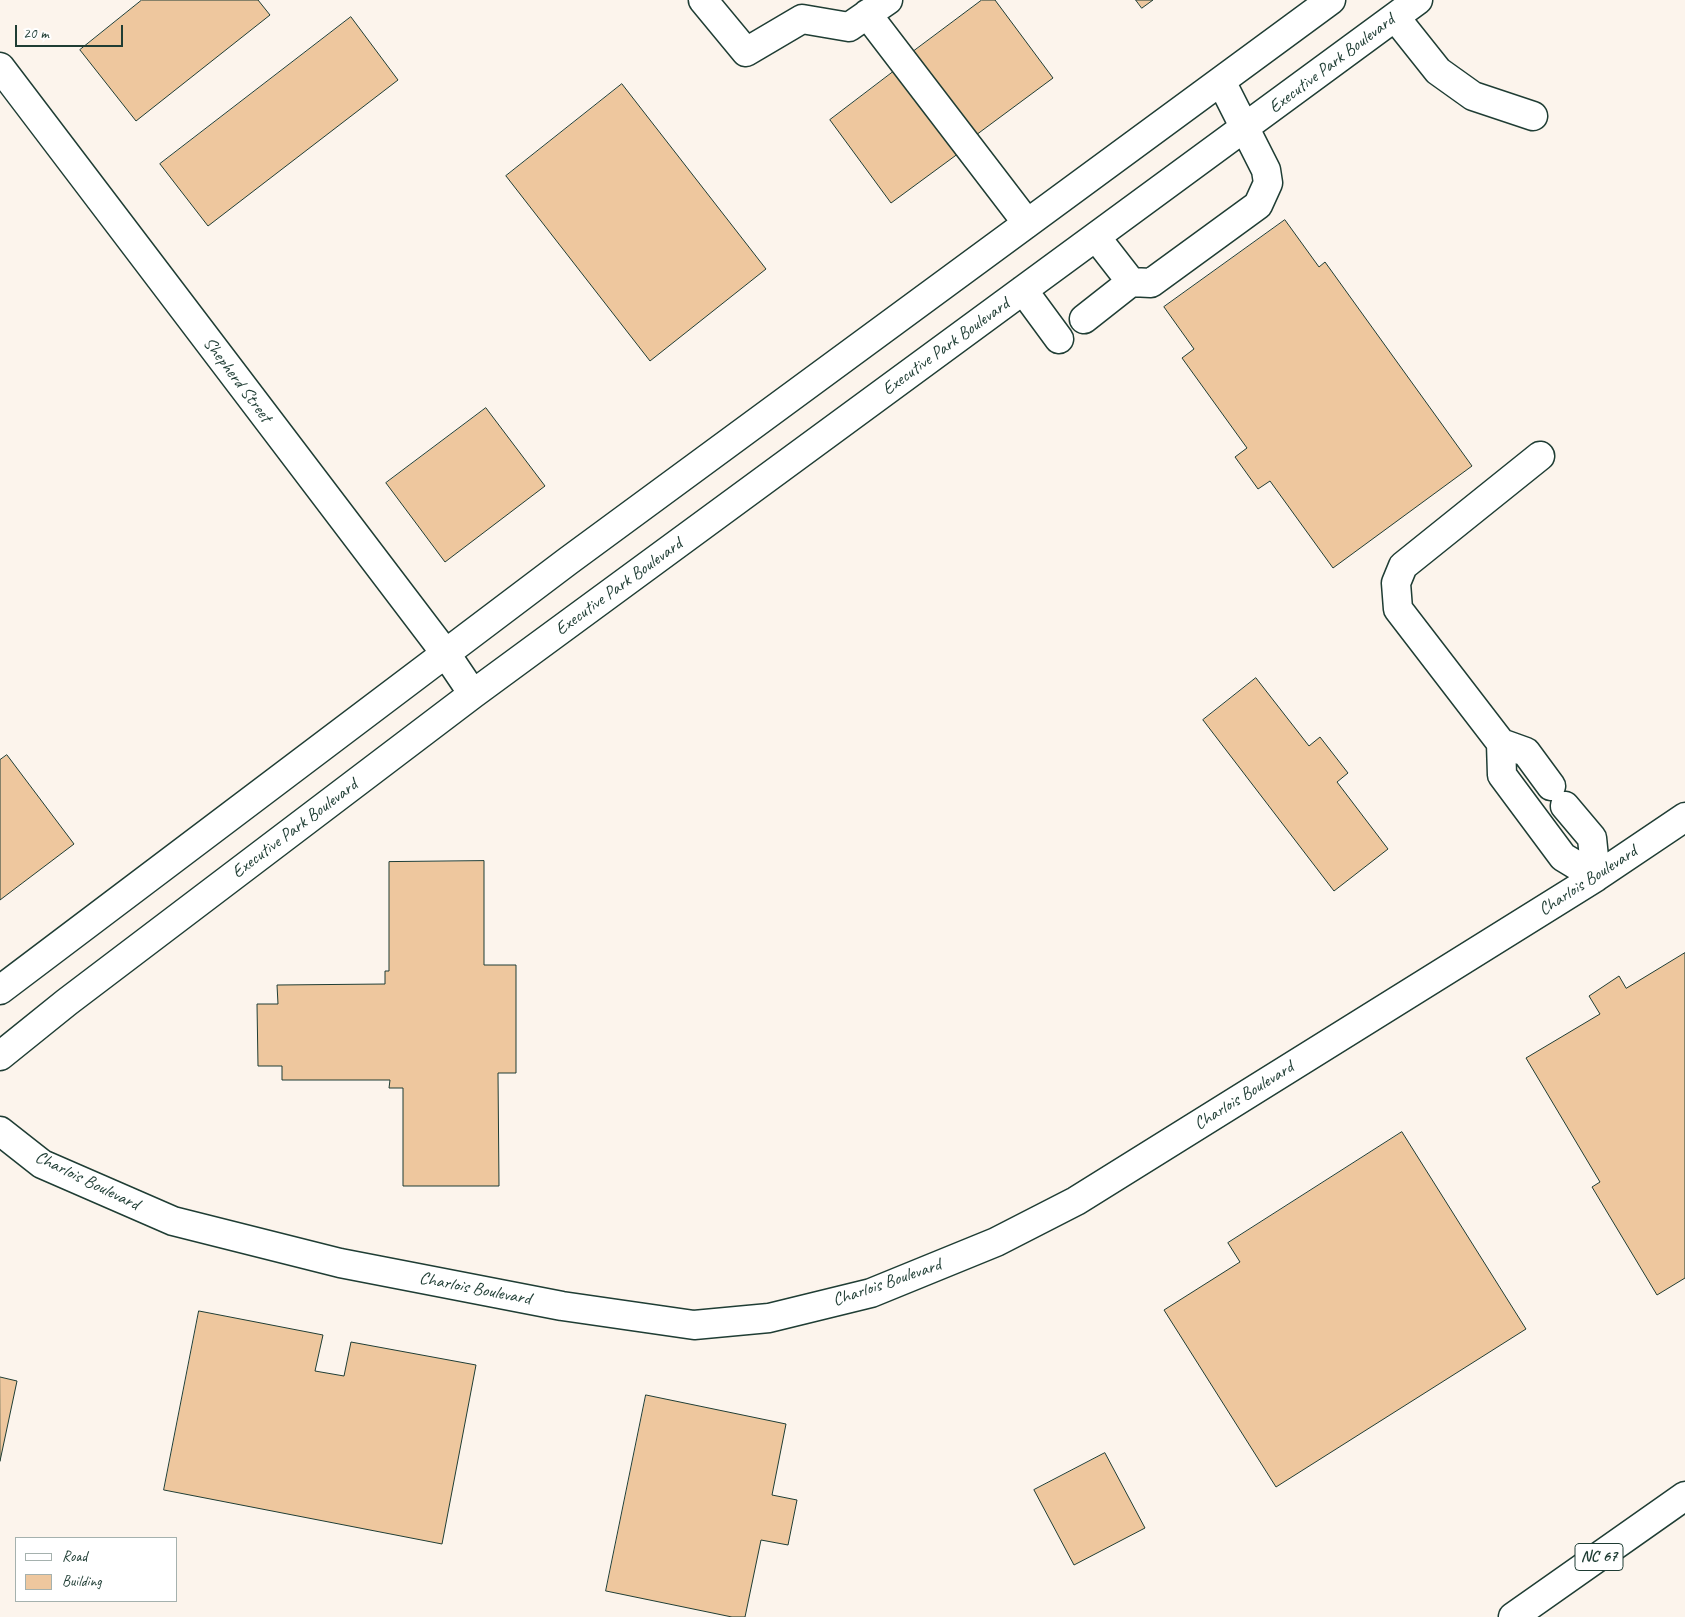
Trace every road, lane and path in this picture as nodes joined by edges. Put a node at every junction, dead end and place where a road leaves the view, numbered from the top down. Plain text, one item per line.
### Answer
1 (703, 0) edge
2 (1331, 0) edge
3 (1418, 0) edge
4 (878, 7) edge
5 (1395, 17) junction
6 (0, 67) edge
7 (1220, 81) junction
8 (1533, 116) dead end
9 (1246, 128) junction
10 (1027, 224) junction
11 (1096, 237) junction
12 (1132, 282) junction
13 (1023, 290) junction
14 (1084, 319) dead end
15 (1059, 339) dead end
16 (1540, 456) dead end
17 (446, 654) junction
18 (473, 694) junction
19 (1501, 743) junction
20 (1685, 817) edge
21 (1596, 877) junction
22 (0, 990) edge
23 (0, 1056) edge
24 (0, 1131) edge
25 (1685, 1496) edge
26 (1513, 1617) edge

1 - 4 street
2 - 7 street
3 - 5 street, Executive Park Boulevard
4 - 10 street
5 - 8 street
5 - 9 street, Executive Park Boulevard
6 - 17 street, Shepherd Street
7 - 9 street
7 - 10 street
9 - 11 street, Executive Park Boulevard
9 - 12 street
10 - 17 street
11 - 12 street
11 - 13 street, Executive Park Boulevard
12 - 14 street
13 - 15 street
13 - 18 street, Executive Park Boulevard
16 - 19 street
17 - 18 street, Shepherd Street
17 - 22 street
18 - 23 street, Executive Park Boulevard
19 - 21 street
19 - 21 street
20 - 21 street, Charlois Boulevard
21 - 24 street, Charlois Boulevard
25 - 26 street, NC 67

